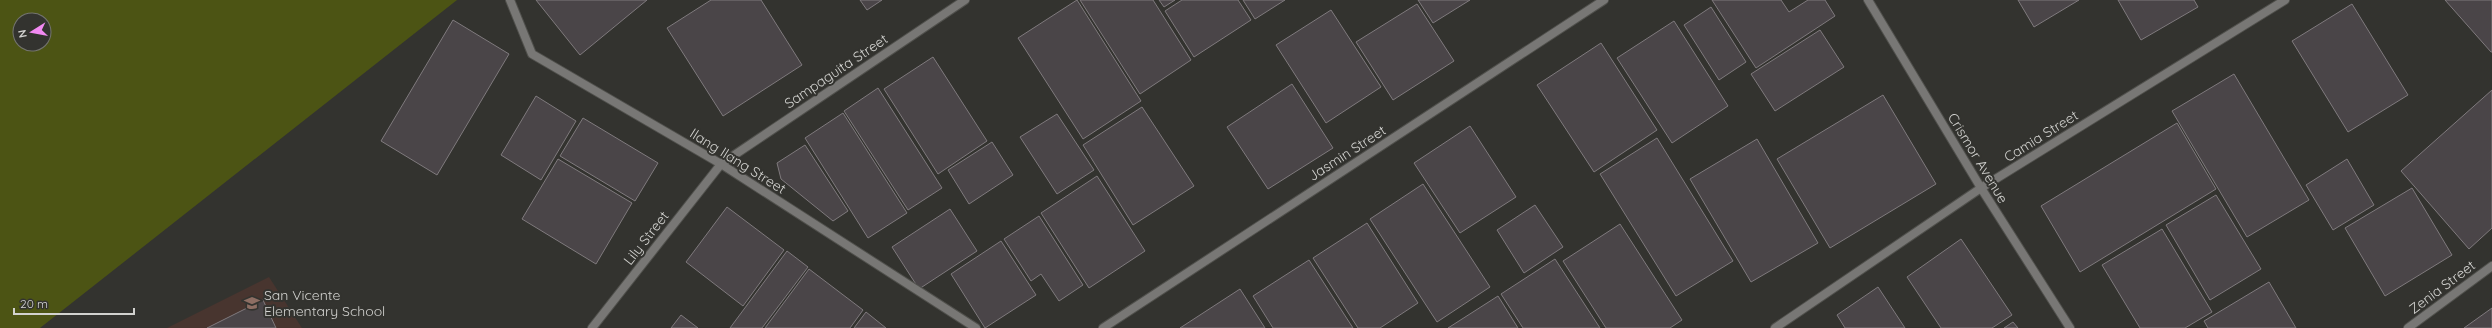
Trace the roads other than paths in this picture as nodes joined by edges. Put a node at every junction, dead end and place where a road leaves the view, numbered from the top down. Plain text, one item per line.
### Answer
1 (510, 0) edge
2 (965, 0) edge
3 (1604, 0) edge
4 (1868, 0) edge
5 (2285, 0) edge
6 (721, 164) junction
7 (1981, 188) junction
8 (2492, 266) edge
9 (592, 328) edge
10 (976, 328) edge
11 (1104, 328) edge
12 (1775, 328) edge
13 (2070, 328) edge
14 (2408, 328) edge

1 - 6 street, Ilang Ilang Street
2 - 6 street, Sampaguita Street
3 - 11 street, Jasmin Street
4 - 7 street, Crismor Avenue
5 - 7 street, Camia Street
6 - 9 street, Lily Street
6 - 10 street, Ilang Ilang Street
7 - 12 street, Camia Street
7 - 13 street, Crismor Avenue
8 - 14 street, Zenia Street

